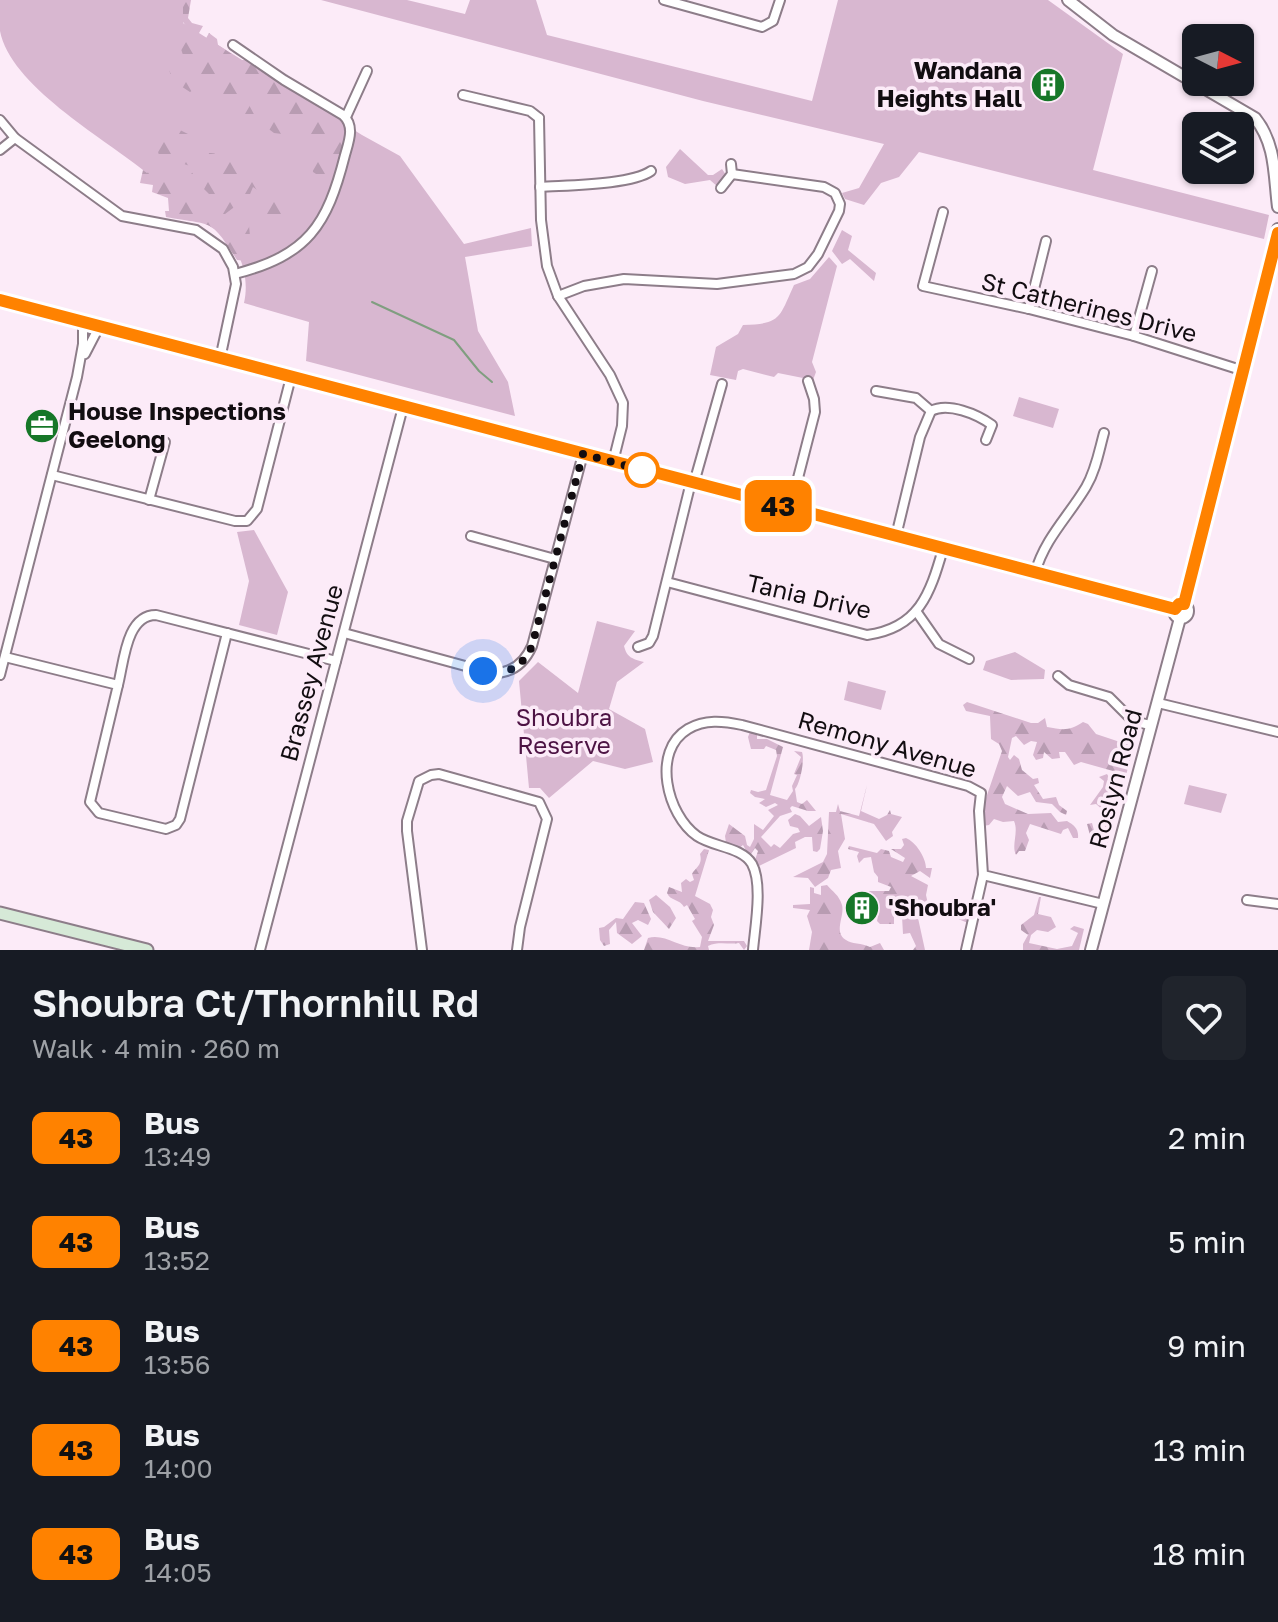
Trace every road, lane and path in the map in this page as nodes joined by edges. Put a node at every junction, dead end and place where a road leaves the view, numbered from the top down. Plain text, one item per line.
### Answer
1 (664, 0) edge
2 (780, 0) edge
3 (1068, 0) edge
4 (233, 45) dead end
5 (367, 71) dead end
6 (463, 95) dead end
7 (346, 117) junction
8 (0, 120) edge
9 (15, 138) junction
10 (0, 150) edge
11 (651, 171) dead end
12 (540, 187) junction
13 (721, 188) dead end
14 (1278, 207) edge
15 (943, 212) dead end
16 (1278, 232) edge
17 (1046, 241) dead end
18 (1152, 271) dead end
19 (235, 274) junction
20 (558, 296) junction
21 (0, 300) edge
22 (1029, 309) junction
23 (83, 322) junction
24 (99, 327) junction
25 (1134, 336) junction
26 (220, 359) junction
27 (1244, 371) junction
28 (77, 377) junction
29 (291, 377) junction
30 (808, 381) dead end
31 (722, 384) dead end
32 (876, 391) dead end
33 (403, 407) junction
34 (931, 411) junction
35 (1104, 433) dead end
36 (986, 440) dead end
37 (165, 442) dead end
38 (583, 454) junction
39 (613, 462) junction
40 (52, 475) junction
41 (693, 483) junction
42 (149, 500) junction
43 (790, 509) junction
44 (471, 536) dead end
45 (896, 536) junction
46 (943, 549) junction
47 (555, 559) junction
48 (1035, 573) junction
49 (667, 582) junction
50 (1180, 610) junction
51 (916, 611) junction
52 (227, 633) junction
53 (344, 633) junction
54 (638, 647) dead end
55 (5, 657) junction
56 (969, 659) dead end
57 (336, 661) junction
58 (0, 675) edge
59 (1058, 676) dead end
60 (118, 685) junction
61 (1158, 703) junction
62 (1150, 725) junction
63 (1278, 732) edge
64 (983, 875) junction
65 (1247, 900) dead end
66 (1103, 904) junction
67 (1278, 904) edge
68 (0, 913) edge
69 (147, 950) edge
70 (260, 950) edge
71 (422, 950) edge
72 (517, 950) edge
73 (753, 950) edge
74 (966, 950) edge
75 (1091, 950) edge

1 - 2 street
3 - 14 street
4 - 7 street
5 - 7 street
6 - 12 street
7 - 19 street
8 - 9 street
9 - 10 street
9 - 19 street
11 - 12 street
12 - 20 street
13 - 20 street
15 - 22 street, St Catherines Drive
16 - 27 street, Roslyn Road
17 - 22 street
18 - 25 street
19 - 26 street
20 - 39 street
21 - 23 street
22 - 25 street, St Catherines Drive
23 - 24 street
23 - 28 street
24 - 26 street
24 - 28 street
25 - 27 street, St Catherines Drive
26 - 29 street
27 - 50 street, Roslyn Road
28 - 40 street
29 - 33 street
29 - 42 street
30 - 43 street
31 - 41 street
32 - 34 street
33 - 38 street
33 - 53 street, Brassey Avenue
34 - 36 street
34 - 45 street
35 - 48 street
37 - 42 street
38 - 39 street
38 - 47 street
39 - 41 street
40 - 42 street
40 - 55 street
41 - 43 street
41 - 49 street
43 - 45 street
44 - 47 street
45 - 46 street
46 - 48 street
46 - 51 street, Tania Drive
47 - 53 street
48 - 50 street
49 - 51 street, Tania Drive
49 - 54 street
50 - 61 street, Roslyn Road
51 - 56 street
52 - 57 street
52 - 60 street
52 - 60 street
53 - 57 street, Brassey Avenue
55 - 58 street
55 - 60 street
57 - 70 street, Brassey Avenue
59 - 62 street
61 - 62 street, Roslyn Road
61 - 63 street
62 - 66 street, Roslyn Road
64 - 66 street
64 - 73 street, Remony Avenue
64 - 74 street
65 - 67 street
66 - 75 street, Roslyn Road
68 - 69 main road
71 - 72 street

